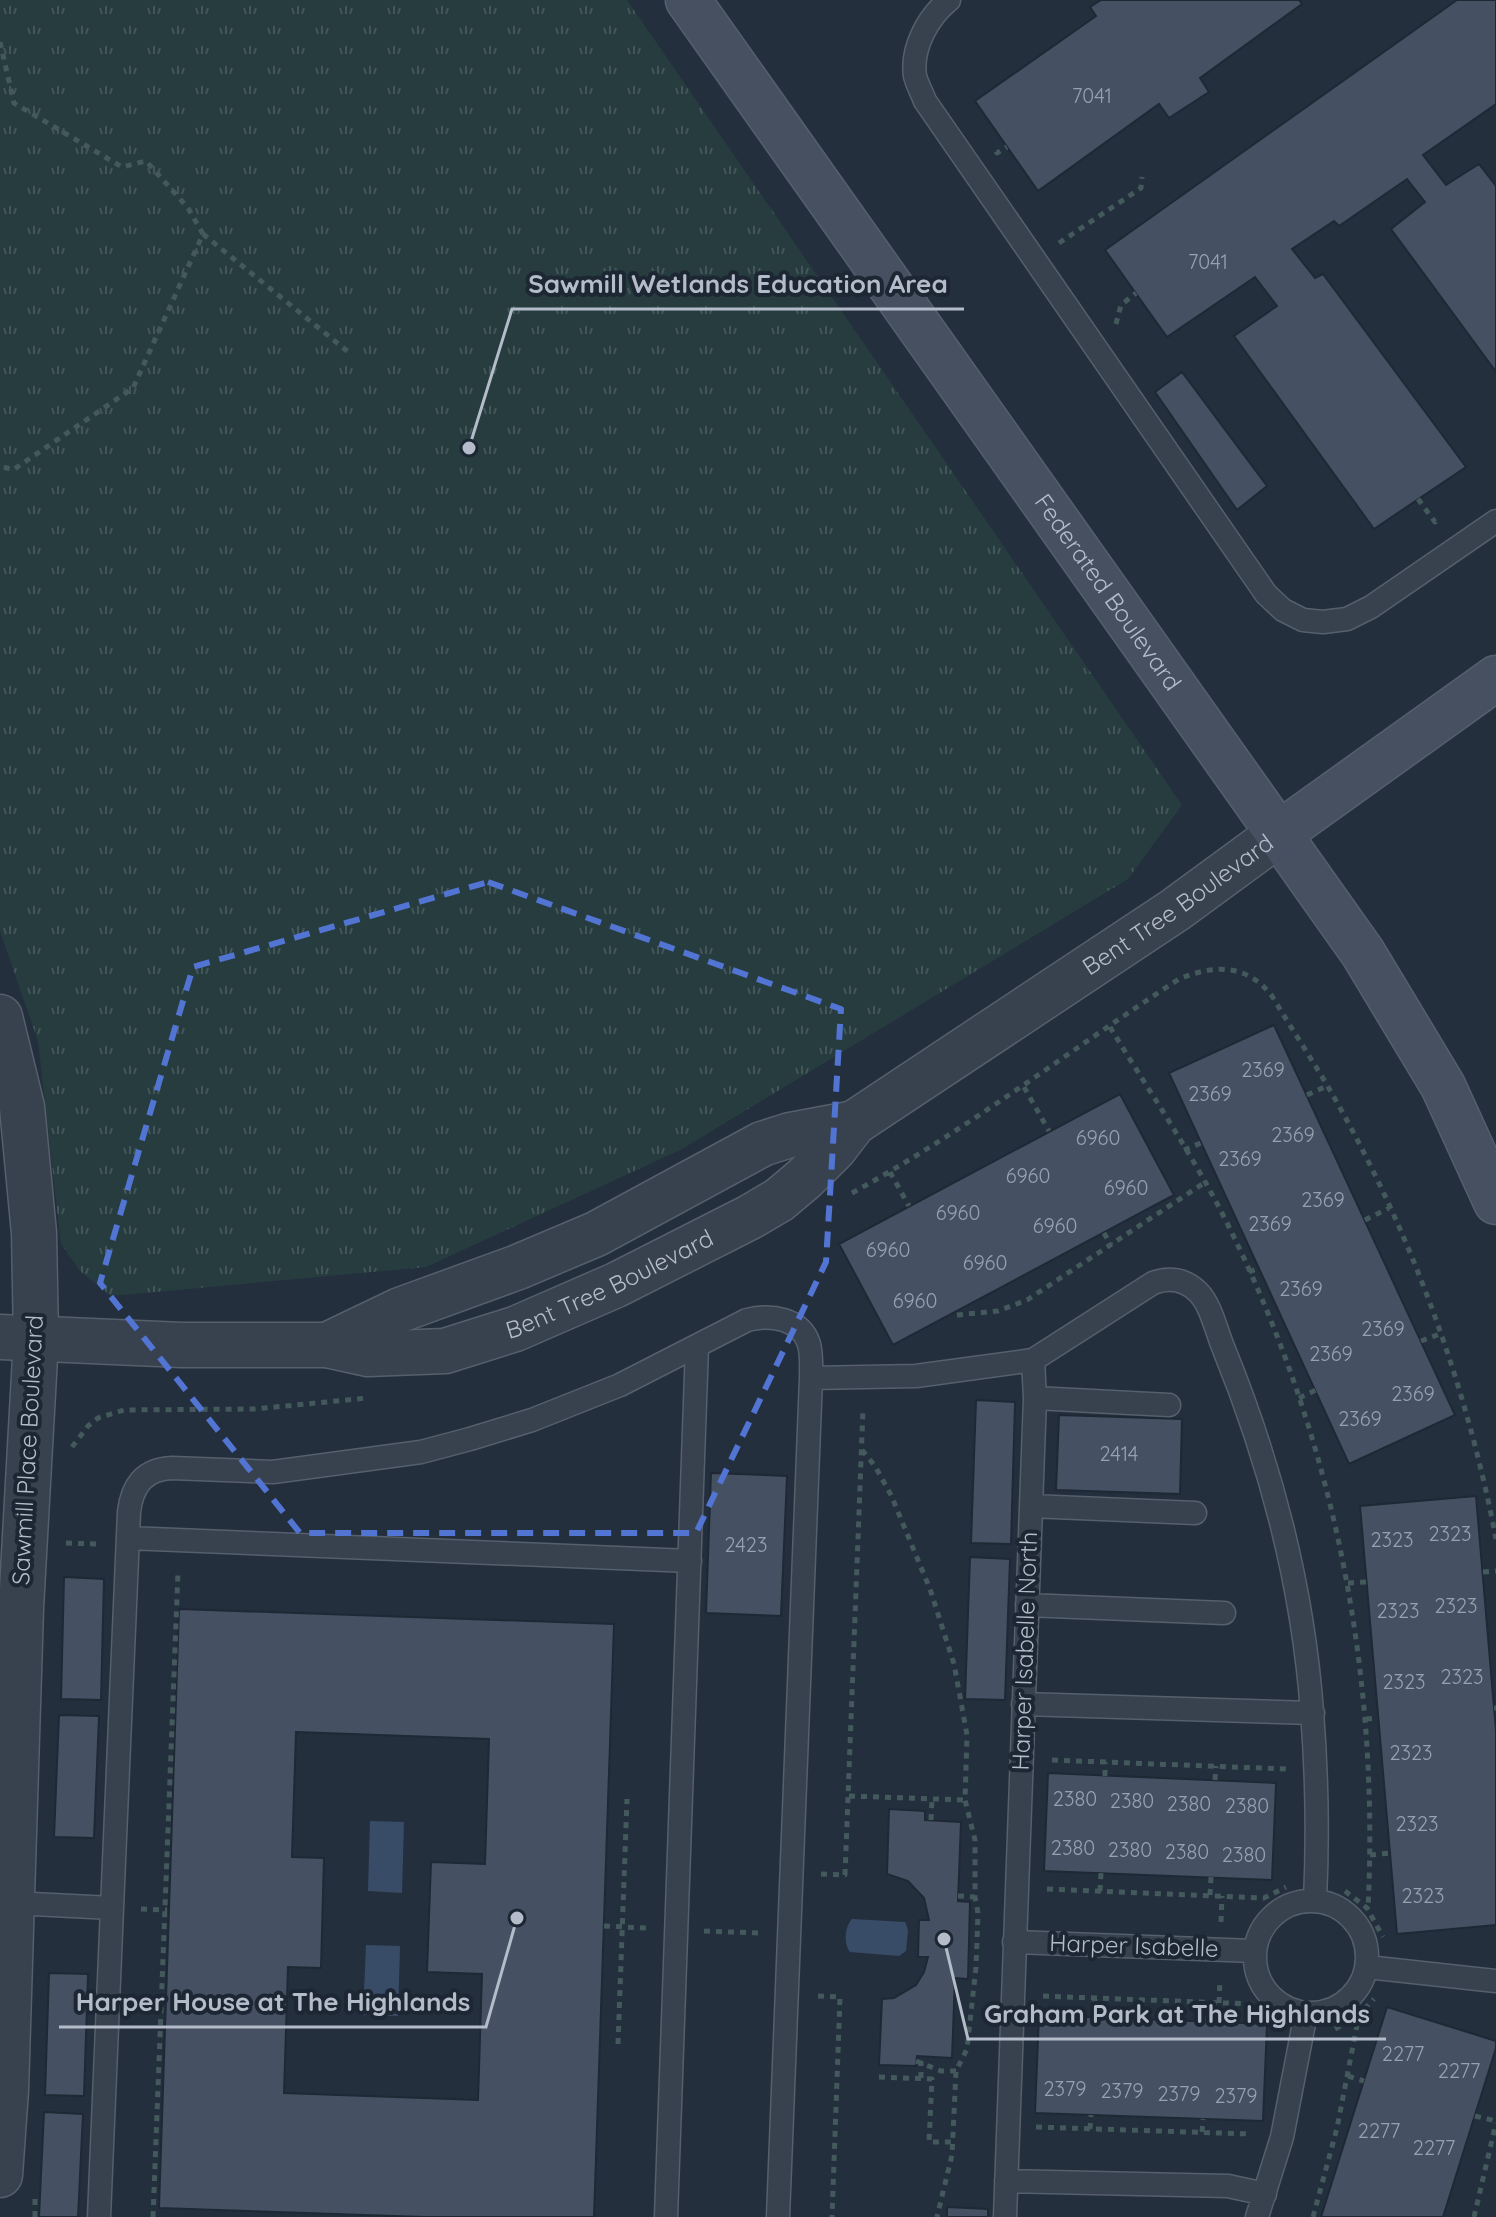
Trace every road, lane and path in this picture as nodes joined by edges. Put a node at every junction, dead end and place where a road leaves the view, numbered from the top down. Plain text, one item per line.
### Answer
1 (688, 0) edge
2 (949, 0) edge
3 (0, 42) edge
4 (1142, 177) dead end
5 (203, 234) junction
6 (1035, 259) junction
7 (352, 355) dead end
8 (0, 466) edge
9 (1418, 499) dead end
10 (1448, 513) dead end
11 (1496, 521) edge
12 (1496, 678) edge
13 (1280, 833) junction
14 (0, 1017) edge
15 (1327, 1086) dead end
16 (1024, 1087) dead end
17 (1307, 1095) dead end
18 (854, 1123) junction
19 (1049, 1131) dead end
20 (1201, 1143) dead end
21 (1184, 1150) dead end
22 (890, 1172) dead end
23 (1204, 1183) dead end
24 (1496, 1202) edge
25 (909, 1206) dead end
26 (1390, 1208) dead end
27 (1365, 1220) dead end
28 (1104, 1233) dead end
29 (1111, 1245) junction
30 (1259, 1268) dead end
31 (1249, 1272) dead end
32 (963, 1307) dead end
33 (967, 1314) junction
34 (957, 1315) dead end
35 (1440, 1334) dead end
36 (18, 1338) edge
37 (1421, 1341) dead end
38 (327, 1345) junction
39 (697, 1346) junction
40 (1033, 1360) junction
41 (811, 1378) junction
42 (1316, 1390) dead end
43 (1035, 1398) junction
44 (1299, 1398) dead end
45 (1169, 1405) dead end
46 (863, 1409) dead end
47 (861, 1449) junction
48 (1031, 1506) junction
49 (1195, 1513) dead end
50 (128, 1538) junction
51 (690, 1561) junction
52 (126, 1568) junction
53 (1496, 1571) edge
54 (1483, 1572) dead end
55 (1366, 1582) dead end
56 (1348, 1583) dead end
57 (1027, 1605) junction
58 (1224, 1613) dead end
59 (1023, 1704) junction
60 (1313, 1713) junction
61 (1378, 1718) dead end
62 (1366, 1719) dead end
63 (1021, 1759) junction
64 (1105, 1762) junction
65 (1216, 1766) junction
66 (1315, 1770) junction
67 (1105, 1776) dead end
68 (1215, 1780) dead end
69 (849, 1796) junction
70 (627, 1799) dead end
71 (932, 1799) junction
72 (965, 1800) junction
73 (931, 1820) dead end
74 (1390, 1853) dead end
75 (1370, 1855) dead end
76 (1101, 1873) dead end
77 (813, 1874) dead end
78 (1211, 1877) dead end
79 (1292, 1885) dead end
80 (1042, 1889) dead end
81 (1343, 1890) dead end
82 (1100, 1891) junction
83 (1210, 1895) junction
84 (958, 1896) dead end
85 (975, 1897) junction
86 (1315, 1901) junction
87 (12, 1903) junction
88 (112, 1908) junction
89 (1014, 1942) junction
90 (1385, 1942) dead end
91 (1254, 1951) junction
92 (1367, 1967) junction
93 (1496, 1981) edge
94 (1376, 1995) dead end
95 (809, 1996) dead end
96 (1030, 1996) dead end
97 (1095, 1998) junction
98 (1207, 2002) junction
99 (1306, 2013) junction
100 (1359, 2015) junction
101 (1095, 2017) dead end
102 (1206, 2022) dead end
103 (1280, 2026) dead end
104 (1327, 2031) dead end
105 (618, 2044) dead end
106 (956, 2071) junction
107 (1348, 2076) junction
108 (879, 2077) dead end
109 (921, 2078) junction
110 (1364, 2081) dead end
111 (1091, 2115) dead end
112 (1475, 2116) dead end
113 (1203, 2119) dead end
114 (1496, 2122) edge
115 (1007, 2126) junction
116 (1090, 2129) junction
117 (1202, 2132) junction
118 (1282, 2137) junction
119 (953, 2142) junction
120 (0, 2175) edge
121 (1006, 2181) junction
122 (1265, 2194) junction
123 (99, 2217) edge
124 (153, 2217) edge
125 (666, 2217) edge
126 (778, 2217) edge
127 (832, 2217) edge
128 (937, 2217) edge
129 (1005, 2217) edge
130 (1257, 2217) edge
131 (1313, 2217) edge
132 (1474, 2217) edge

1 - 13 main road, Federated Boulevard
2 - 6 lane
3 - 5 path
4 - 6 path
5 - 7 path
5 - 8 path
6 - 11 lane
9 - 10 path
12 - 13 main road, Bent Tree Boulevard
13 - 18 street, Bent Tree Boulevard
13 - 24 main road, Federated Boulevard
14 - 36 street, Sawmill Place Boulevard
15 - 17 path
16 - 19 path
18 - 38 street, Bent Tree Boulevard
18 - 38 street, Bent Tree Boulevard
20 - 21 path
22 - 25 path
23 - 29 path
26 - 27 path
28 - 29 path
29 - 33 path
30 - 31 path
32 - 33 path
33 - 34 path
35 - 37 path
36 - 38 street, Bent Tree Boulevard
36 - 87 street, Sawmill Place Boulevard
39 - 41 lane
39 - 50 lane
39 - 51 lane
40 - 41 lane
40 - 43 lane, Harper Isabelle North
40 - 60 lane
41 - 126 lane
42 - 44 path
43 - 45 lane
43 - 48 lane, Harper Isabelle North
46 - 47 path
47 - 69 path
47 - 72 path
48 - 49 lane
48 - 57 lane, Harper Isabelle North
50 - 51 lane
50 - 52 lane
51 - 125 lane
52 - 88 lane
52 - 124 path
53 - 54 path
55 - 56 path
57 - 58 lane
57 - 59 lane, Harper Isabelle North
59 - 60 lane
59 - 63 lane, Harper Isabelle North
60 - 66 lane
61 - 62 path
63 - 64 path
63 - 89 lane, Harper Isabelle North
64 - 65 path
64 - 67 path
65 - 66 path
65 - 68 path
66 - 86 lane
69 - 71 path
69 - 77 path
70 - 105 path
71 - 72 path
71 - 73 path
72 - 85 path
74 - 75 path
76 - 82 path
78 - 83 path
79 - 83 path
80 - 82 path
81 - 90 path
82 - 83 path
84 - 85 path
85 - 106 path
86 - 91 lane, Harper Isabelle
86 - 92 lane
87 - 88 lane
87 - 120 street, Sawmill Place Boulevard
88 - 123 lane
89 - 91 lane, Harper Isabelle
89 - 115 lane, Harper Isabelle North
91 - 99 lane, Harper Isabelle
92 - 93 lane
92 - 99 lane
94 - 100 path
95 - 127 path
96 - 97 path
97 - 98 path
97 - 101 path
98 - 102 path
98 - 103 path
99 - 118 lane
100 - 104 path
100 - 107 path
106 - 109 path
106 - 119 path
107 - 110 path
107 - 131 path
108 - 109 path
109 - 119 path
111 - 116 path
112 - 114 path
113 - 117 path
114 - 132 path
115 - 116 path
115 - 121 lane, Harper Isabelle North
116 - 117 path
117 - 118 path
118 - 122 lane
119 - 128 path
121 - 122 lane
121 - 129 lane, Harper Isabelle North
122 - 130 lane

